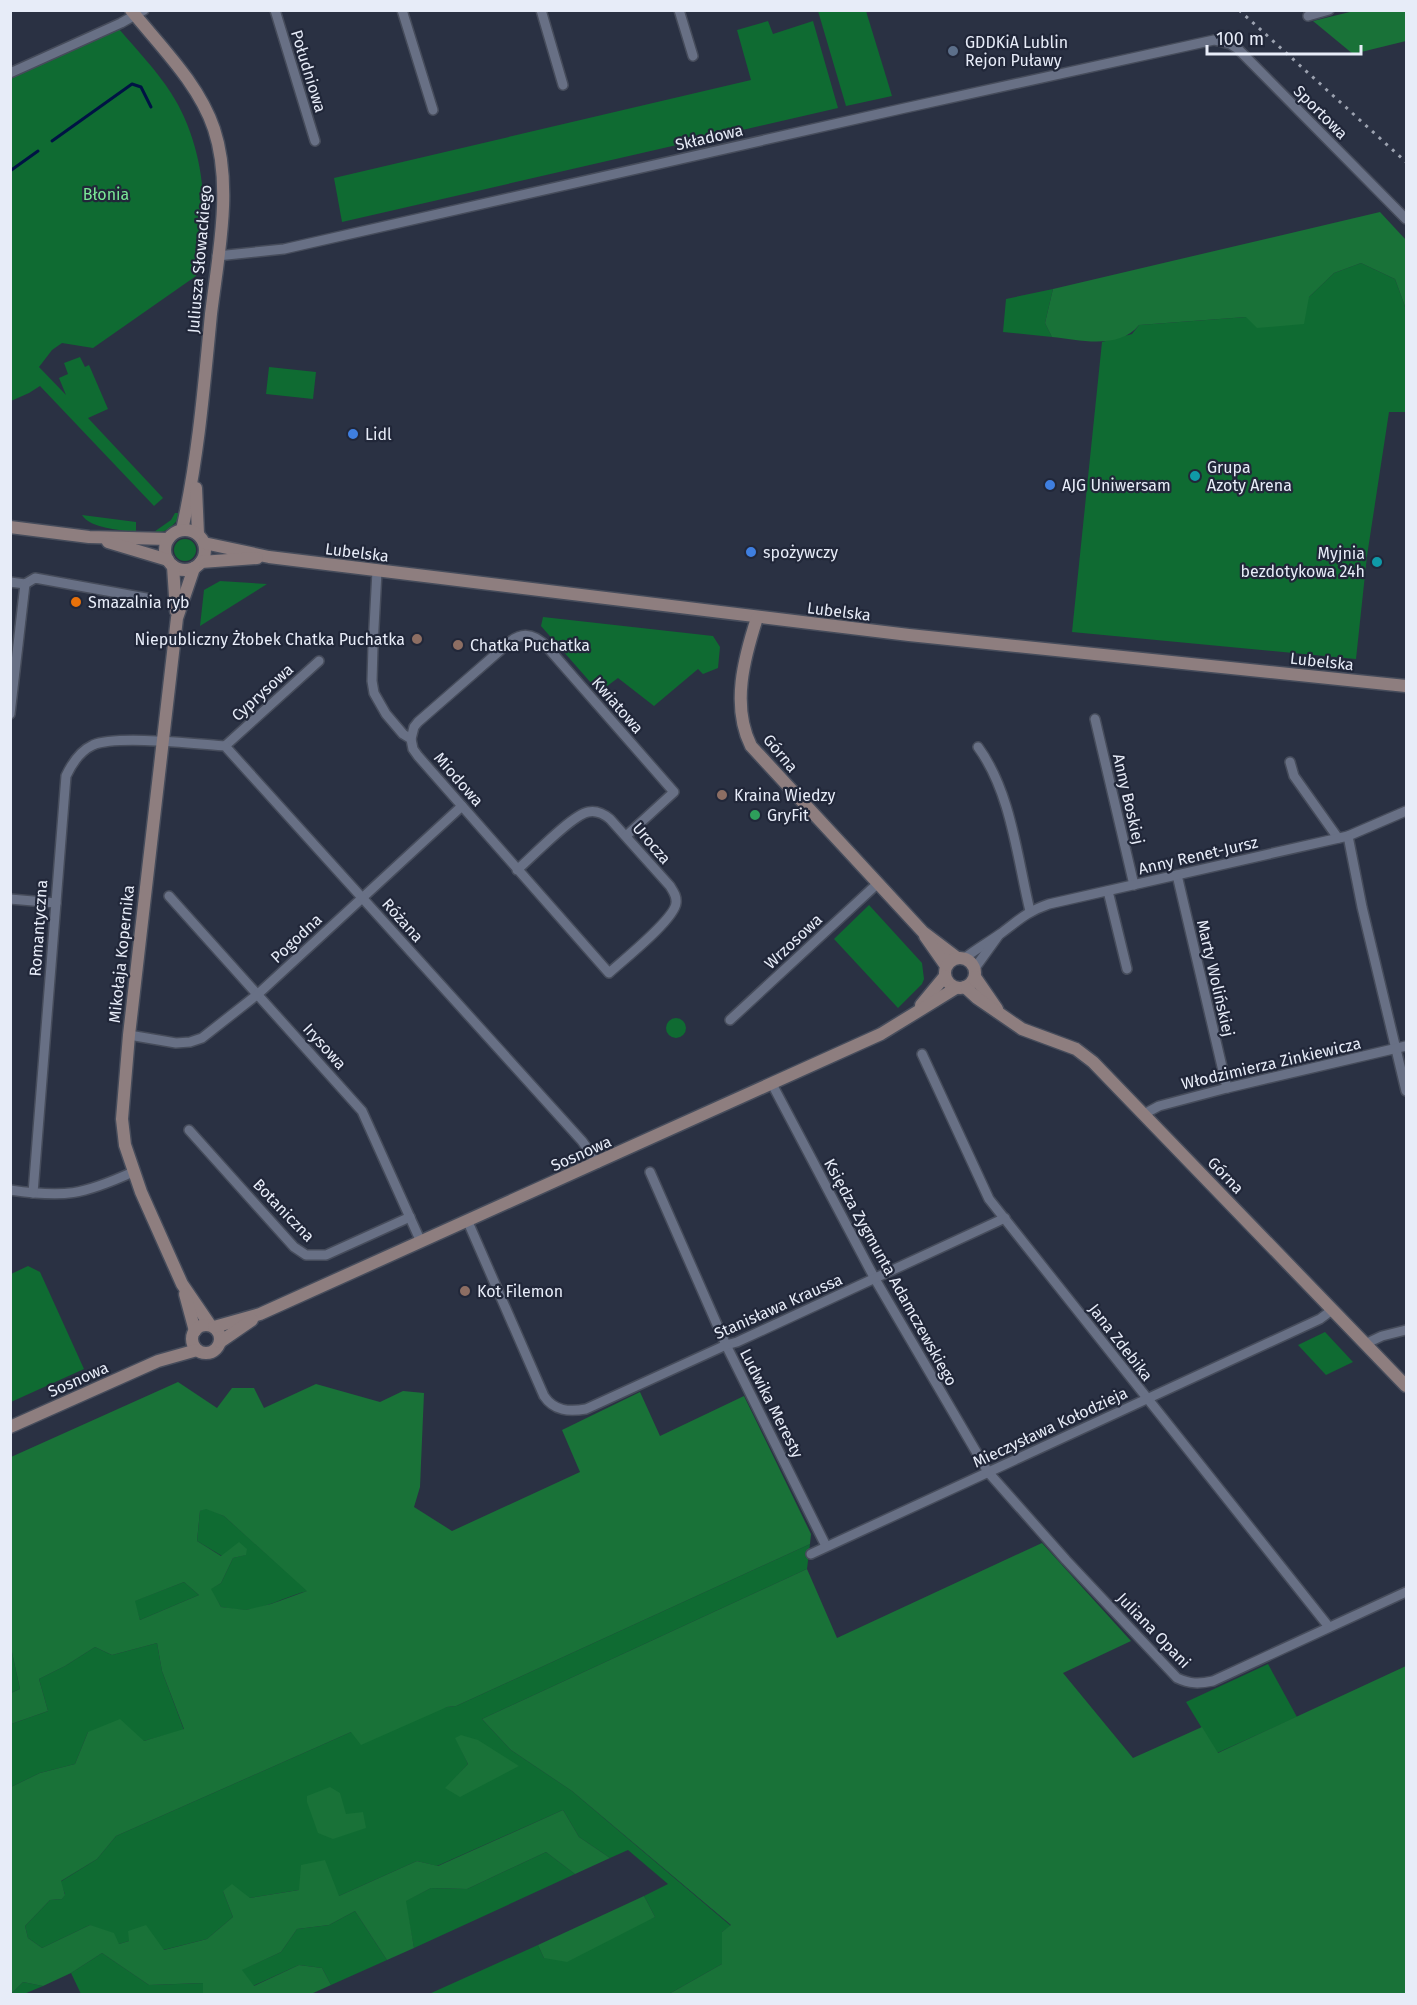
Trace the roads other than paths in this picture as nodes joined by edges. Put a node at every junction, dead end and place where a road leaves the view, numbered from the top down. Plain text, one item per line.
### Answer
1 (275, 10) edge
2 (402, 10) edge
3 (541, 10) edge
4 (679, 10) edge
5 (1329, 10) edge
6 (137, 12) edge
7 (1308, 16) dead end
8 (1206, 40) joint
9 (693, 56) dead end
10 (10, 73) edge
11 (563, 85) dead end
12 (433, 110) dead end
13 (315, 141) dead end
14 (1407, 219) edge
15 (217, 256) junction
16 (195, 465) junction
17 (10, 528) edge
18 (182, 530) junction
19 (89, 537) junction
20 (168, 539) junction
21 (201, 539) junction
22 (269, 557) junction
23 (170, 563) junction
24 (197, 565) junction
25 (377, 571) junction
26 (10, 582) edge
27 (25, 584) junction
28 (146, 598) dead end
29 (177, 618) junction
30 (757, 618) junction
31 (320, 661) dead end
32 (1407, 686) edge
33 (10, 714) edge
34 (1095, 719) dead end
35 (411, 739) junction
36 (162, 742) junction
37 (225, 746) junction
38 (978, 747) dead end
39 (1290, 762) dead end
40 (462, 806) junction
41 (1407, 811) edge
42 (626, 836) junction
43 (1348, 836) junction
44 (1338, 838) junction
45 (517, 870) junction
46 (1177, 875) junction
47 (877, 884) junction
48 (1134, 885) junction
49 (1108, 891) junction
50 (169, 896) dead end
51 (362, 897) junction
52 (10, 899) edge
53 (56, 903) junction
54 (1030, 911) junction
55 (923, 932) junction
56 (999, 934) junction
57 (960, 958) junction
58 (1127, 969) dead end
59 (945, 971) junction
60 (975, 972) junction
61 (609, 974) joint
62 (960, 987) junction
63 (258, 994) junction
64 (1001, 1015) junction
65 (913, 1016) junction
66 (730, 1020) dead end
67 (129, 1035) junction
68 (1402, 1048) edge
69 (922, 1054) dead end
70 (772, 1084) junction
71 (1227, 1088) junction
72 (1407, 1091) edge
73 (1144, 1114) junction
74 (189, 1130) dead end
75 (598, 1164) junction
76 (133, 1172) junction
77 (650, 1172) dead end
78 (10, 1190) edge
79 (33, 1193) junction
80 (410, 1217) junction
81 (1005, 1218) junction
82 (468, 1221) junction
83 (421, 1242) junction
84 (875, 1279) junction
85 (182, 1284) junction
86 (1332, 1310) junction
87 (260, 1314) junction
88 (212, 1326) junction
89 (1407, 1330) edge
90 (195, 1340) junction
91 (220, 1342) junction
92 (1365, 1344) junction
93 (726, 1345) junction
94 (1407, 1386) edge
95 (1146, 1399) junction
96 (10, 1427) edge
97 (988, 1472) junction
98 (826, 1546) junction
99 (811, 1554) dead end
100 (1407, 1592) edge
101 (1329, 1627) junction

1 - 13 street, Południowa
2 - 12 street
3 - 11 street
4 - 9 street
5 - 7 street
6 - 10 street
6 - 15 street, Juliusza Słowackiego
8 - 14 street, Sportowa
8 - 15 street, Składowa
15 - 16 street, Juliusza Słowackiego
16 - 18 street, Juliusza Słowackiego
16 - 21 street, Juliusza Słowackiego
17 - 19 street
18 - 20 street
18 - 21 street
19 - 20 street
19 - 23 street
20 - 23 street
21 - 22 street, Lubelska
21 - 24 street
22 - 24 street, Lubelska
22 - 25 street, Lubelska
23 - 24 street
23 - 29 street, Mikołaja Kopernika
24 - 29 street, Mikołaja Kopernika
25 - 30 street, Lubelska
25 - 35 street, Miodowa
26 - 27 street
27 - 28 street
27 - 33 street
29 - 36 street, Mikołaja Kopernika
30 - 32 street, Lubelska
30 - 47 street, Górna
31 - 37 street, Cyprysowa
34 - 48 street, Anny Boskiej
35 - 40 street, Miodowa
35 - 42 street, Kwiatowa
36 - 37 street
36 - 53 street, Romantyczna
36 - 67 street, Mikołaja Kopernika
37 - 51 street, Różana
38 - 54 street
39 - 44 street
40 - 45 street, Miodowa
40 - 51 street, Pogodna
41 - 43 street, Anny Renet-Jursz
42 - 45 street, Urocza
42 - 61 street, Urocza
43 - 44 street, Anny Renet-Jursz
43 - 68 street
44 - 46 street, Anny Renet-Jursz
45 - 61 street, Miodowa
46 - 48 street, Anny Renet-Jursz
46 - 71 street, Marty Wolińskiej
47 - 55 street, Górna
47 - 66 street, Wrzosowa
48 - 49 street, Anny Renet-Jursz
49 - 54 street, Anny Renet-Jursz
49 - 58 street
50 - 63 street, Irysowa
51 - 63 street, Pogodna
51 - 75 street, Różana
52 - 53 street
53 - 79 street, Romantyczna
54 - 56 street, Anny Renet-Jursz
55 - 57 street, Górna
55 - 59 street, Górna
56 - 57 street, Anny Renet-Jursz
56 - 60 street, Anny Renet-Jursz
57 - 59 street
57 - 60 street
59 - 62 street
59 - 65 street, Sosnowa
60 - 62 street
60 - 64 street, Górna
62 - 64 street, Górna
62 - 65 street, Sosnowa
63 - 67 street, Pogodna
63 - 80 street, Irysowa
64 - 73 street, Górna
65 - 70 street, Sosnowa
67 - 76 street, Mikołaja Kopernika
68 - 71 street, Włodzimierza Zinkiewicza
68 - 72 street
69 - 81 street, Jana Zdebika
70 - 75 street, Sosnowa
70 - 84 street, Księdza Zygmunta Adamczewskiego
71 - 73 street, Włodzimierza Zinkiewicza
73 - 86 street, Górna
74 - 80 street, Botaniczna
75 - 82 street, Sosnowa
76 - 79 street
76 - 85 street, Mikołaja Kopernika
77 - 93 street, Ludwika Meresty
78 - 79 street
80 - 83 street, Irysowa
81 - 84 street, Stanisława Kraussa
81 - 95 street, Jana Zdebika
82 - 83 street, Sosnowa
82 - 93 street, Stanisława Kraussa
83 - 87 street, Sosnowa
84 - 93 street, Stanisława Kraussa
84 - 97 street, Księdza Zygmunta Adamczewskiego
85 - 88 street, Mikołaja Kopernika
85 - 90 street, Mikołaja Kopernika
86 - 92 street, Górna
86 - 95 street, Mieczysława Kołodzieja
87 - 88 street, Sosnowa
87 - 91 street, Sosnowa
88 - 90 street
88 - 91 street
89 - 92 street
90 - 91 street
90 - 96 street, Sosnowa
92 - 94 street, Górna
93 - 98 street, Ludwika Meresty
95 - 97 street, Mieczysława Kołodzieja
95 - 101 street, Jana Zdebika
97 - 98 street, Mieczysława Kołodzieja
97 - 101 street, Juliana Opani
98 - 99 street, Mieczysława Kołodzieja
100 - 101 street, Juliana Opani

